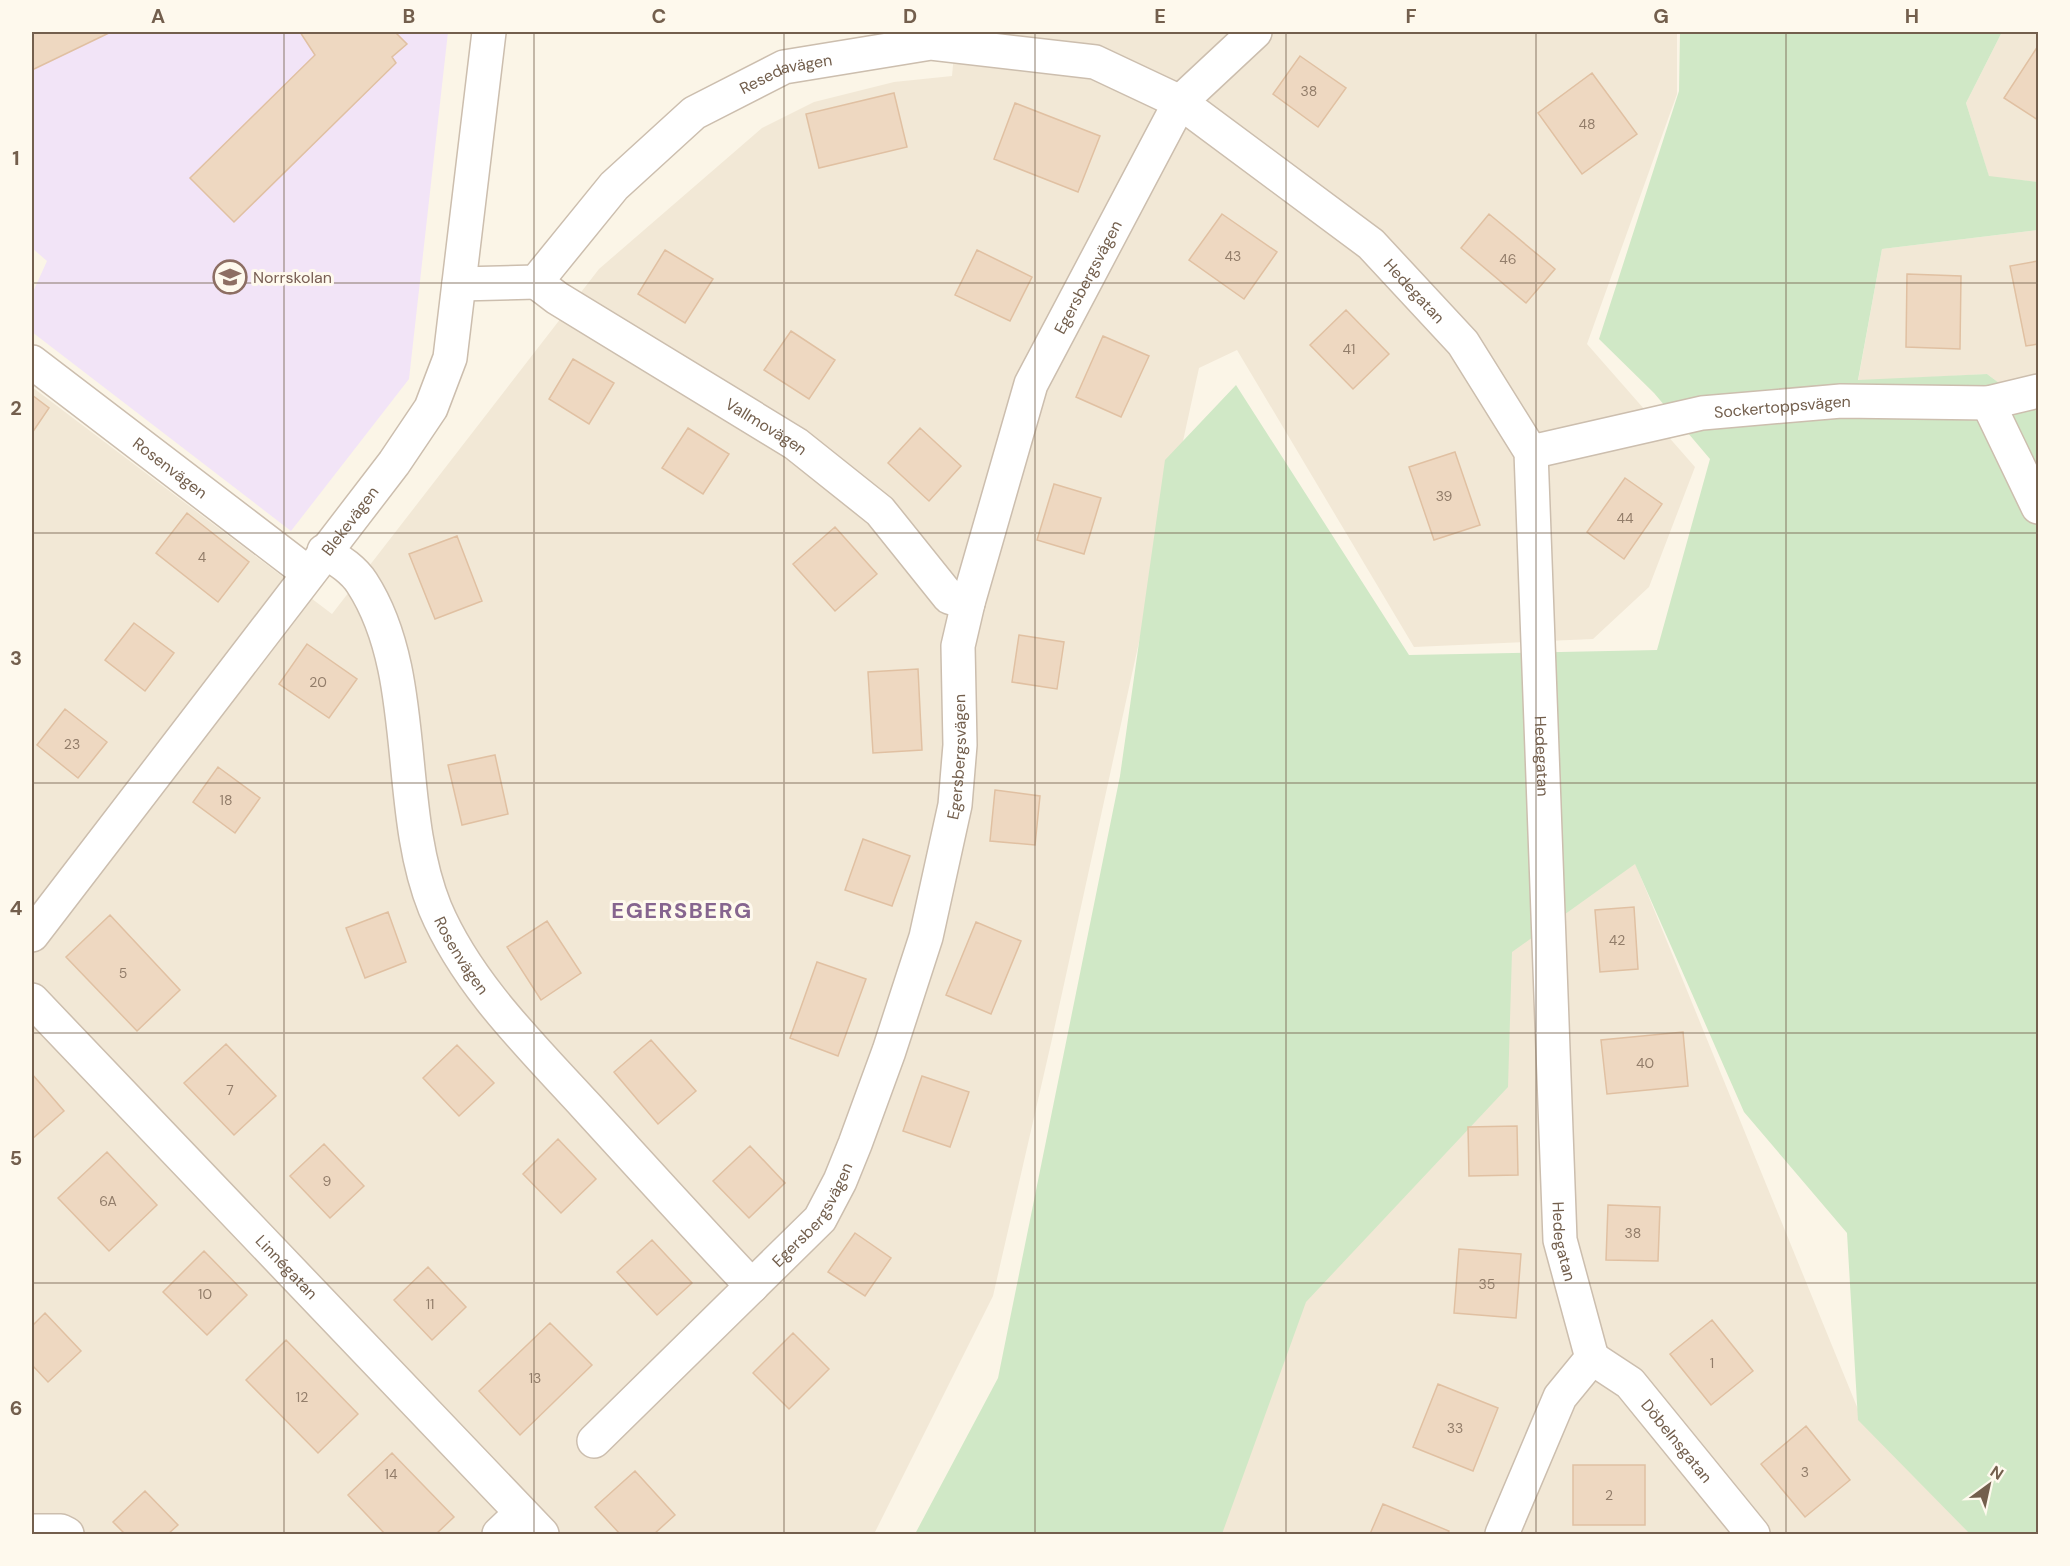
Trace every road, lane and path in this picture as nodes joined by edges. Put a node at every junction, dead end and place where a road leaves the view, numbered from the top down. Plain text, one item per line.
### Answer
1 (489, 32) edge
2 (1255, 32) edge
3 (1180, 102) junction
4 (536, 282) junction
5 (459, 284) junction
6 (32, 362) edge
7 (2038, 391) edge
8 (1988, 403) junction
9 (1531, 452) junction
10 (2038, 507) edge
11 (316, 562) junction
12 (968, 603) junction
13 (32, 935) edge
14 (32, 1000) edge
15 (752, 1286) junction
16 (1592, 1358) junction
17 (594, 1441) dead end
18 (521, 1527) edge
19 (32, 1531) edge
20 (67, 1534) edge
21 (1502, 1534) edge
22 (1754, 1534) edge

1 - 5 street, Blekevägen
2 - 3 street, Egersbergsvägen
3 - 4 street, Resedavägen
3 - 9 street, Hedegatan
3 - 12 street, Egersbergsvägen
4 - 5 street
4 - 12 street, Vallmovägen
5 - 11 street, Blekevägen
6 - 11 street, Rosenvägen
7 - 8 street, Sockertoppsvägen
8 - 9 street, Sockertoppsvägen
8 - 10 street
9 - 16 street, Hedegatan
11 - 13 street, Blekevägen
11 - 15 street, Rosenvägen
12 - 15 street, Egersbergsvägen
14 - 18 street, Linnégatan
15 - 17 street, Egersbergsvägen
16 - 21 street
16 - 22 street, Döbelnsgatan
19 - 20 street

